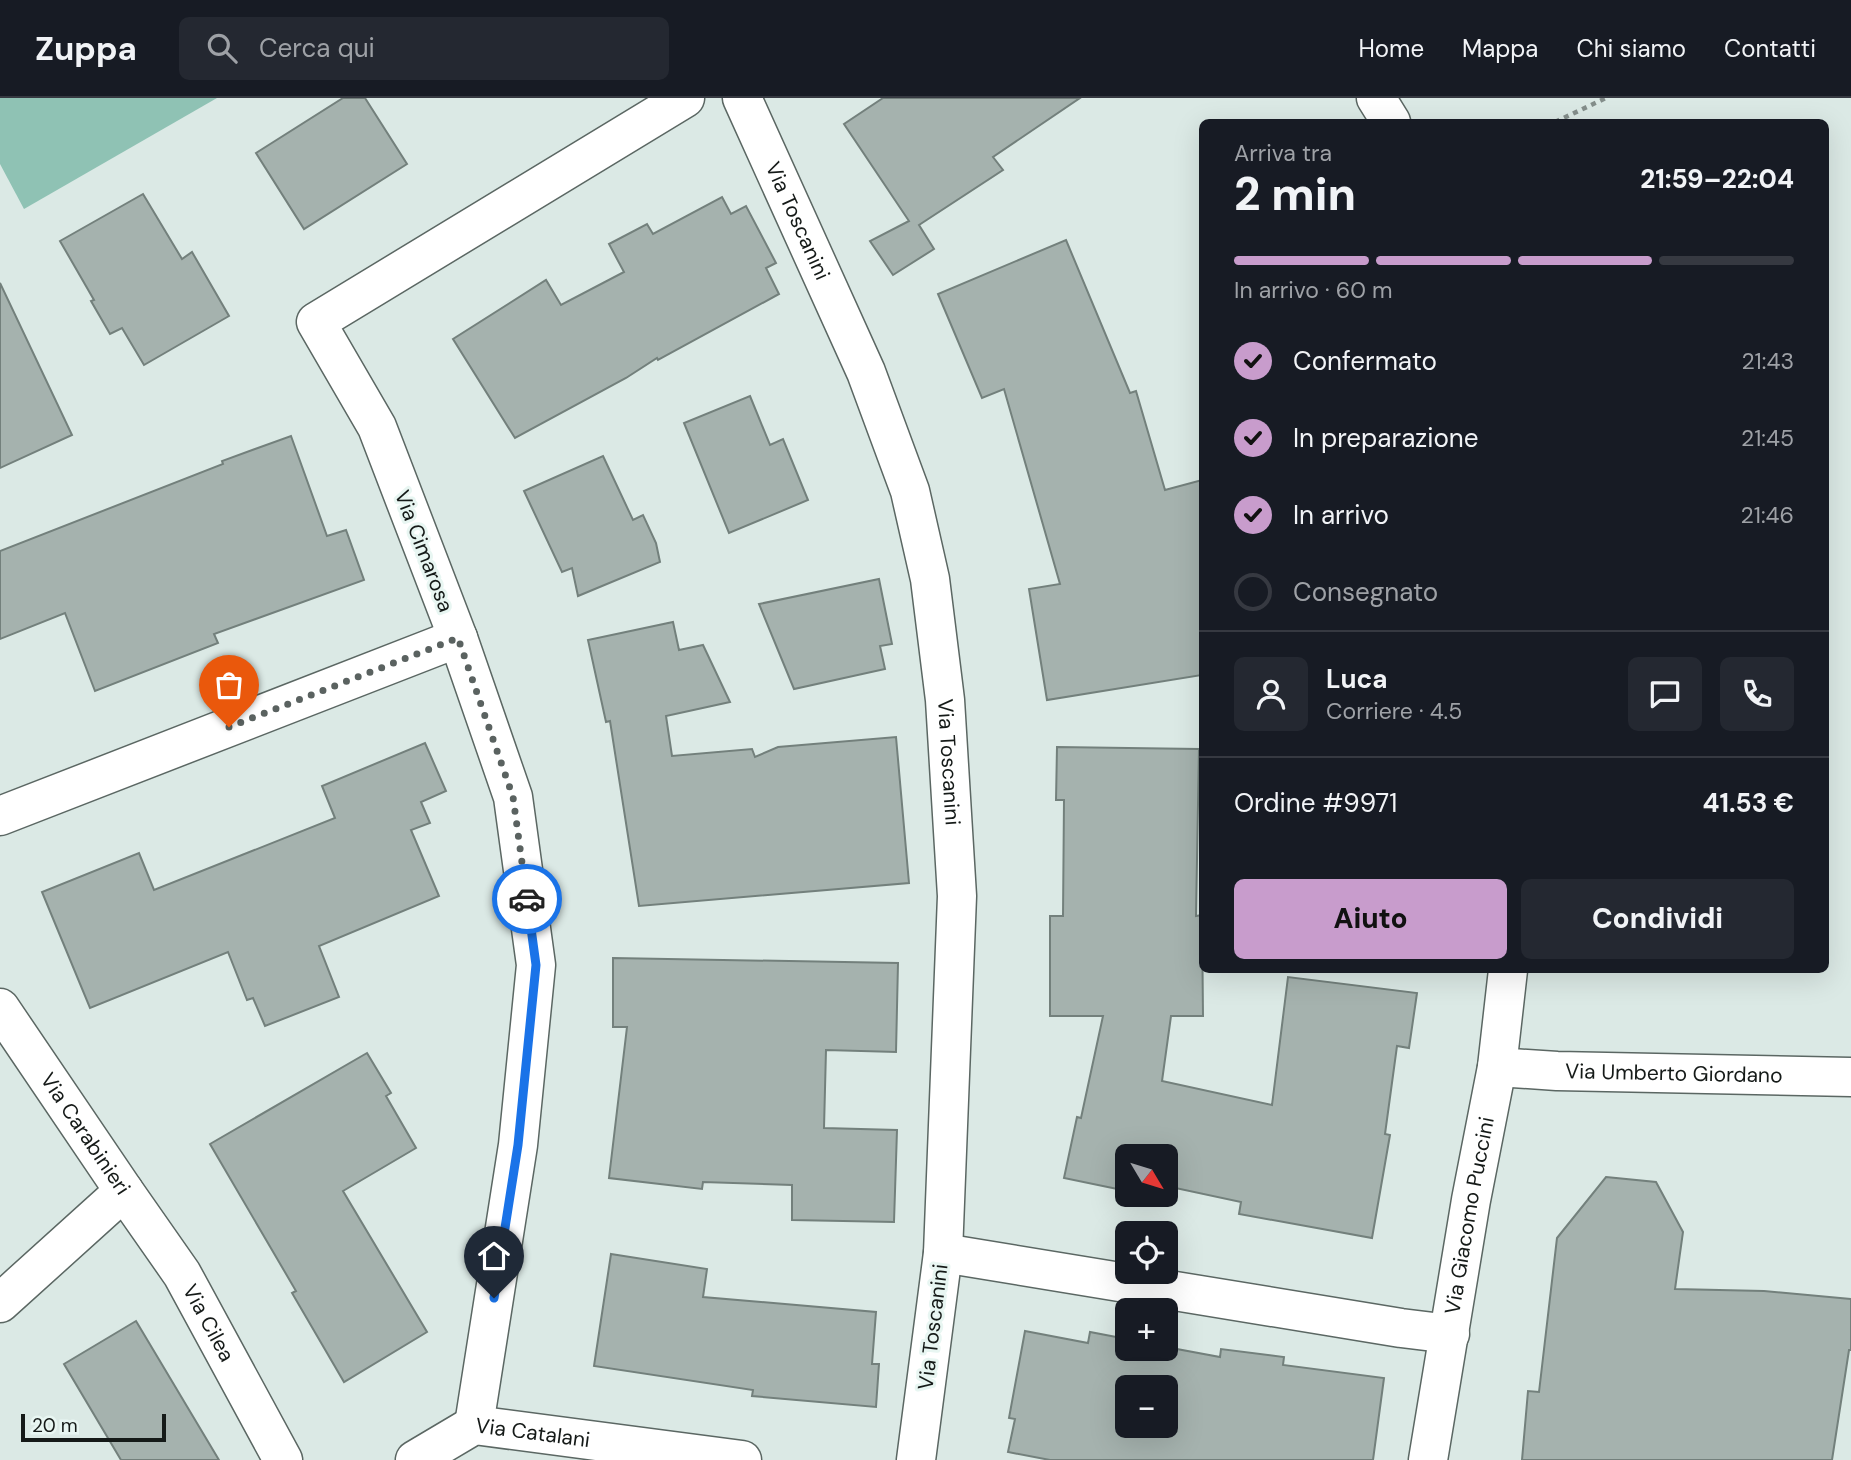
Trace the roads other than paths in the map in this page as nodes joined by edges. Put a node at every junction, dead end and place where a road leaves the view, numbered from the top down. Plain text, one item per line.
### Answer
1 (685, 98) edge
2 (742, 98) edge
3 (1376, 98) edge
4 (1389, 119) edge
5 (458, 638) junction
6 (0, 816) edge
7 (1508, 973) edge
8 (0, 1007) edge
9 (1497, 1067) junction
10 (1851, 1077) edge
11 (124, 1191) junction
12 (943, 1253) junction
13 (0, 1303) edge
14 (1450, 1334) junction
15 (474, 1424) junction
16 (283, 1460) edge
17 (415, 1460) edge
18 (742, 1460) edge
19 (916, 1460) edge
20 (1428, 1460) edge

1 - 5 street, Via Cimarosa
2 - 12 street, Via Toscanini
3 - 4 street
5 - 6 street
5 - 15 street, Via Cimarosa
7 - 9 street, Via Giacomo Puccini
8 - 11 street, Via Carabinieri
9 - 10 street, Via Umberto Giordano
9 - 14 street, Via Giacomo Puccini
11 - 13 street, Via Carabinieri
11 - 16 street, Via Cilea
12 - 14 street
12 - 19 street, Via Toscanini
14 - 20 street, Via Giacomo Puccini
15 - 17 street, Via Catalani
15 - 18 street, Via Catalani

